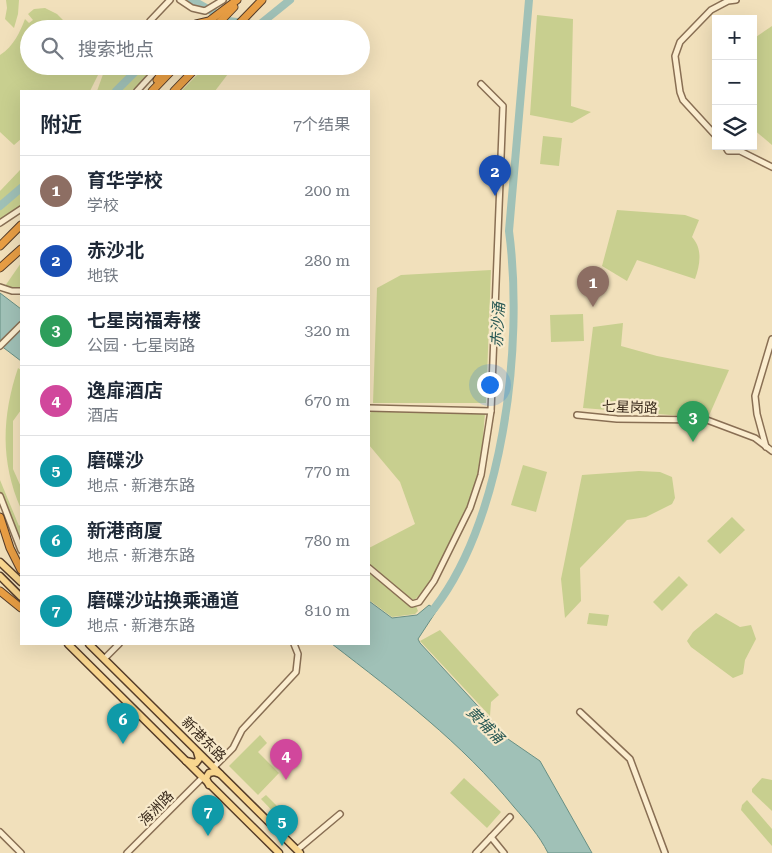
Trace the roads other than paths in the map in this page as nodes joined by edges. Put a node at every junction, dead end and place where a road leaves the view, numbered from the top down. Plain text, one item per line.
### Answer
1 (170, 0) edge
2 (180, 0) edge
3 (223, 0) edge
4 (237, 0) edge
5 (241, 0) edge
6 (262, 0) edge
7 (736, 0) edge
8 (232, 6) junction
9 (151, 20) edge
10 (206, 20) edge
11 (220, 20) edge
12 (242, 20) edge
13 (151, 75) edge
14 (162, 75) edge
15 (167, 75) edge
16 (189, 75) edge
17 (481, 84) dead end
18 (137, 90) edge
19 (152, 90) edge
20 (152, 90) edge
21 (175, 90) edge
22 (712, 132) edge
23 (728, 150) edge
24 (772, 167) edge
25 (20, 210) edge
26 (0, 223) edge
27 (20, 226) edge
28 (0, 246) edge
29 (20, 250) edge
30 (0, 268) edge
31 (0, 287) edge
32 (20, 291) edge
33 (20, 326) edge
34 (772, 339) edge
35 (0, 346) edge
36 (370, 408) edge
37 (491, 411) junction
38 (577, 415) dead end
39 (766, 447) junction
40 (772, 452) edge
41 (0, 496) edge
42 (0, 517) edge
43 (20, 547) edge
44 (0, 562) edge
45 (20, 568) edge
46 (370, 569) edge
47 (0, 576) edge
48 (20, 581) edge
49 (0, 591) edge
50 (20, 596) edge
51 (20, 607) edge
52 (69, 645) edge
53 (90, 645) edge
54 (118, 645) edge
55 (294, 645) edge
56 (104, 659) junction
57 (580, 712) dead end
58 (194, 748) junction
59 (182, 759) junction
60 (214, 767) junction
61 (221, 774) junction
62 (199, 776) junction
63 (210, 786) junction
64 (340, 814) dead end
65 (510, 817) dead end
66 (0, 832) edge
67 (491, 837) junction
68 (13, 850) edge
69 (299, 851) edge
70 (21, 853) edge
71 (127, 853) edge
72 (279, 853) edge
73 (476, 853) edge
74 (504, 853) edge
75 (665, 853) edge

1 - 9 street
2 - 3 street
4 - 8 highway
5 - 8 highway
6 - 12 highway
7 - 22 street
8 - 10 highway
8 - 11 highway
13 - 18 street
14 - 19 highway
15 - 20 highway
16 - 21 highway
17 - 37 street
23 - 24 street
25 - 26 street
27 - 28 highway
29 - 30 highway
31 - 32 street
33 - 35 street
34 - 39 street
36 - 37 street
37 - 46 street
38 - 39 street, 七星岗路
39 - 40 street, 七星岗路
41 - 43 street
42 - 45 highway
44 - 48 main road
47 - 50 main road
49 - 51 highway
52 - 59 main road
53 - 56 main road, 新港东路
54 - 56 street
55 - 60 street
56 - 58 main road, 新港东路
57 - 75 street
58 - 59 main road
58 - 60 main road, 新港东路
59 - 62 main road
60 - 61 main road, 新港东路
60 - 62 main road
61 - 63 main road
61 - 69 main road, 新港东路
62 - 63 main road
62 - 71 street, 海洲路
63 - 72 main road
64 - 69 street
65 - 67 street
66 - 68 street
67 - 73 street
67 - 74 street
68 - 70 street

